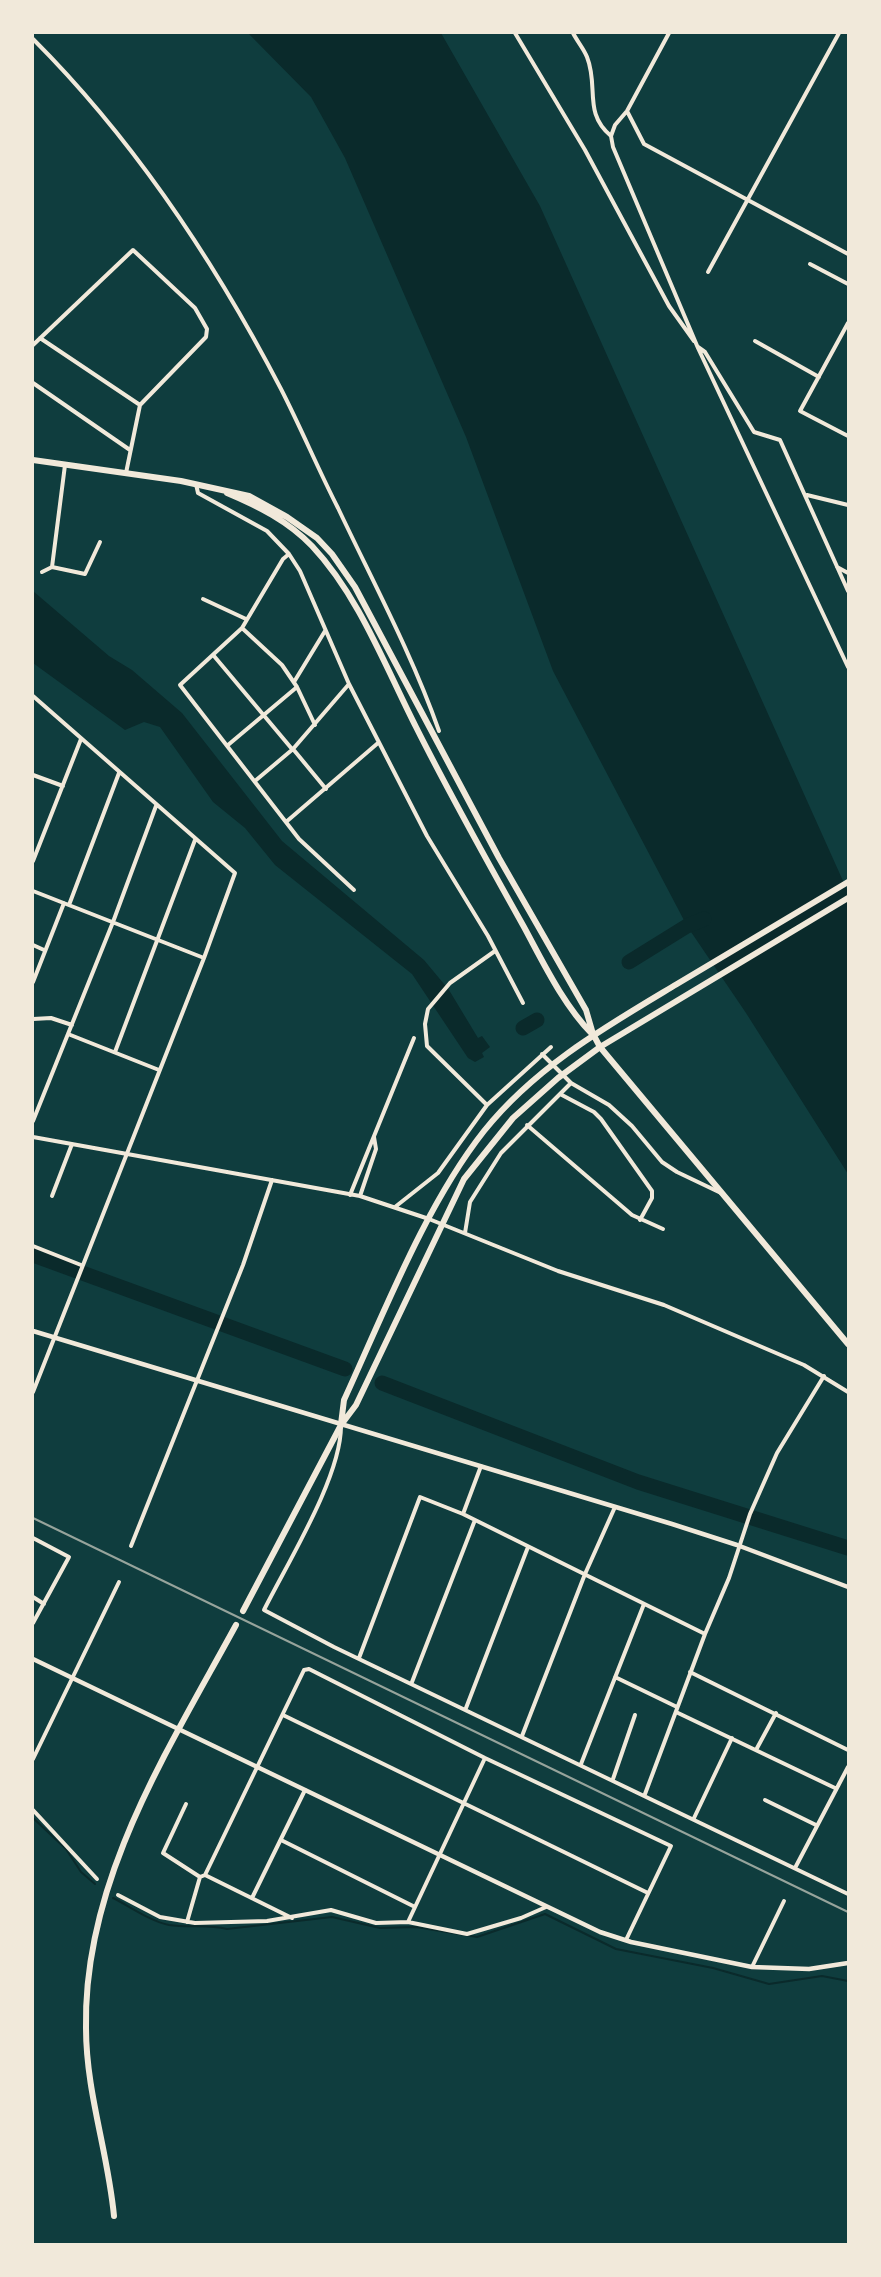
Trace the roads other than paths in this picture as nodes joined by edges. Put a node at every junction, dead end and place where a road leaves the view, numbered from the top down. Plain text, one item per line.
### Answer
1 (515, 33) edge
2 (573, 33) edge
3 (669, 33) edge
4 (839, 33) edge
5 (33, 39) edge
6 (627, 111) junction
7 (611, 136) junction
8 (748, 199) junction
9 (848, 254) edge
10 (810, 264) dead end
11 (708, 272) dead end
12 (848, 284) edge
13 (848, 323) edge
14 (40, 338) junction
15 (755, 341) dead end
16 (33, 345) edge
17 (698, 348) junction
18 (819, 377) junction
19 (33, 383) edge
20 (140, 405) junction
21 (848, 436) edge
22 (129, 450) junction
23 (33, 460) edge
24 (65, 465) junction
25 (126, 473) junction
26 (196, 484) junction
27 (213, 487) junction
28 (807, 495) junction
29 (848, 505) edge
30 (100, 542) dead end
31 (289, 554) junction
32 (52, 567) junction
33 (837, 567) junction
34 (42, 572) dead end
35 (848, 573) edge
36 (848, 591) edge
37 (202, 599) dead end
38 (246, 620) junction
39 (242, 628) junction
40 (325, 630) junction
41 (214, 656) junction
42 (848, 667) edge
43 (294, 682) junction
44 (349, 684) junction
45 (297, 687) junction
46 (33, 696) edge
47 (264, 716) junction
48 (315, 725) junction
49 (439, 731) dead end
50 (81, 739) junction
51 (378, 743) junction
52 (228, 745) junction
53 (292, 749) junction
54 (119, 773) junction
55 (33, 775) edge
56 (255, 781) junction
57 (63, 786) junction
58 (326, 789) junction
59 (156, 806) junction
60 (286, 822) junction
61 (196, 839) junction
62 (33, 861) edge
63 (848, 882) edge
64 (354, 890) dead end
65 (33, 891) edge
66 (848, 898) edge
67 (67, 904) junction
68 (113, 922) junction
69 (157, 939) junction
70 (33, 945) edge
71 (44, 950) junction
72 (495, 951) junction
73 (204, 958) junction
74 (33, 982) edge
75 (523, 1003) dead end
76 (33, 1019) edge
77 (72, 1025) junction
78 (68, 1034) junction
79 (593, 1034) junction
80 (414, 1038) dead end
81 (551, 1047) dead end
82 (600, 1047) junction
83 (115, 1052) junction
84 (542, 1054) junction
85 (552, 1064) junction
86 (159, 1070) junction
87 (562, 1074) junction
88 (571, 1083) junction
89 (560, 1094) junction
90 (487, 1105) junction
91 (33, 1121) edge
92 (527, 1125) junction
93 (33, 1137) edge
94 (374, 1137) junction
95 (72, 1144) junction
96 (126, 1154) junction
97 (272, 1180) junction
98 (721, 1193) junction
99 (350, 1195) junction
100 (52, 1196) dead end
101 (360, 1196) junction
102 (394, 1208) junction
103 (429, 1219) junction
104 (640, 1220) junction
105 (441, 1223) junction
106 (663, 1229) dead end
107 (465, 1233) junction
108 (33, 1246) edge
109 (81, 1265) junction
110 (33, 1331) edge
111 (54, 1337) junction
112 (848, 1344) edge
113 (824, 1376) junction
114 (195, 1380) junction
115 (33, 1392) edge
116 (848, 1392) edge
117 (341, 1425) junction
118 (481, 1466) junction
119 (615, 1507) junction
120 (463, 1514) junction
121 (475, 1520) junction
122 (33, 1538) edge
123 (737, 1545) junction
124 (131, 1546) dead end
125 (528, 1547) junction
126 (585, 1574) junction
127 (119, 1582) dead end
128 (848, 1587) edge
129 (33, 1598) edge
130 (44, 1604) junction
131 (644, 1604) junction
132 (243, 1611) dead end
133 (33, 1623) edge
134 (236, 1625) dead end
135 (705, 1634) junction
136 (359, 1658) junction
137 (33, 1659) edge
138 (690, 1672) junction
139 (615, 1677) junction
140 (72, 1678) junction
141 (412, 1683) junction
142 (466, 1708) junction
143 (676, 1709) junction
144 (776, 1713) junction
145 (283, 1714) junction
146 (635, 1715) dead end
147 (180, 1729) junction
148 (522, 1736) junction
149 (732, 1738) junction
150 (756, 1750) junction
151 (848, 1750) edge
152 (485, 1758) junction
153 (33, 1759) edge
154 (581, 1764) junction
155 (848, 1767) edge
156 (257, 1768) junction
157 (613, 1779) junction
158 (835, 1788) junction
159 (304, 1790) junction
160 (645, 1794) junction
161 (765, 1800) dead end
162 (465, 1803) junction
163 (186, 1804) dead end
164 (33, 1810) edge
165 (694, 1818) junction
166 (816, 1826) junction
167 (280, 1840) junction
168 (441, 1854) junction
169 (795, 1868) junction
170 (202, 1876) junction
171 (97, 1879) dead end
172 (648, 1893) junction
173 (848, 1894) edge
174 (118, 1895) dead end
175 (252, 1898) junction
176 (784, 1901) dead end
177 (547, 1906) junction
178 (415, 1907) junction
179 (292, 1918) junction
180 (187, 1922) junction
181 (408, 1922) junction
182 (626, 1940) junction
183 (848, 1963) edge
184 (752, 1967) junction
185 (114, 2216) dead end

1 - 17 street
2 - 7 street
3 - 6 street
4 - 8 street
5 - 49 street
6 - 7 street
6 - 8 street
7 - 17 street
8 - 9 street
8 - 11 street
10 - 12 street
13 - 18 street
14 - 16 street
14 - 20 street
14 - 20 street
15 - 18 street
17 - 28 street
17 - 42 street
18 - 21 street
19 - 22 street
20 - 22 street
22 - 25 street
23 - 24 highway
24 - 25 highway
24 - 32 street
25 - 26 highway
26 - 27 highway
26 - 31 street
27 - 79 highway
27 - 79 highway
28 - 29 street
28 - 33 street
30 - 32 street
31 - 38 street
31 - 40 street
32 - 34 street
33 - 35 street
33 - 36 street
37 - 38 street
38 - 39 street
39 - 41 street
39 - 43 street
40 - 43 street
40 - 44 street
41 - 47 street
41 - 52 street
43 - 45 street
44 - 48 street
44 - 51 street
45 - 47 street
45 - 48 street
46 - 50 street
47 - 52 street
47 - 53 street
48 - 53 street
50 - 54 street
50 - 57 street
51 - 58 street
51 - 72 street
52 - 56 street
53 - 56 street
53 - 58 street
54 - 59 street
54 - 67 street
55 - 57 street
56 - 60 street
57 - 62 street
58 - 60 street
59 - 61 street
59 - 68 street
60 - 64 street
61 - 69 street
61 - 73 street
63 - 79 highway
65 - 67 street
66 - 82 highway
67 - 68 street
67 - 71 street
68 - 69 street
68 - 77 street
69 - 73 street
69 - 83 street
70 - 71 street
71 - 74 street
72 - 75 street
72 - 90 street
73 - 86 street
76 - 77 street
77 - 78 street
78 - 83 street
78 - 91 street
79 - 82 highway
79 - 85 highway
80 - 94 street
81 - 84 street
82 - 87 highway
82 - 98 highway
83 - 86 street
84 - 85 street
84 - 90 street
85 - 87 street
85 - 103 highway
86 - 96 street
87 - 88 street
87 - 105 highway
88 - 89 street
88 - 98 street
89 - 92 street
89 - 104 street
90 - 102 street
92 - 104 street
92 - 107 street
93 - 95 street
94 - 99 street
94 - 101 street
95 - 96 street
95 - 100 street
96 - 97 street
96 - 109 street
97 - 99 street
97 - 114 street
98 - 112 highway
99 - 101 street
101 - 102 street
102 - 103 street
103 - 105 street
103 - 117 highway
104 - 106 street
105 - 107 street
105 - 117 highway
107 - 113 street
108 - 109 street
109 - 111 street
110 - 111 street
111 - 114 street
111 - 115 street
113 - 116 street
113 - 123 street
114 - 117 street
114 - 124 street
117 - 118 street
117 - 132 highway
117 - 136 street
118 - 119 street
118 - 120 street
119 - 123 street
119 - 126 street
120 - 121 street
120 - 136 street
121 - 125 street
121 - 141 street
122 - 130 street
123 - 128 street
123 - 135 street
125 - 126 street
125 - 142 street
126 - 131 street
126 - 148 street
127 - 140 street
129 - 130 street
130 - 133 street
131 - 135 street
131 - 139 street
134 - 147 highway
135 - 138 street
136 - 141 street
137 - 140 street
138 - 143 street
138 - 144 street
139 - 143 street
139 - 154 street
140 - 147 street
140 - 153 street
141 - 142 street
142 - 148 street
143 - 149 street
143 - 160 street
144 - 150 street
144 - 151 street
145 - 152 street
145 - 156 street
145 - 162 street
146 - 157 street
147 - 156 street
147 - 185 highway
148 - 154 street
149 - 150 street
149 - 165 street
150 - 158 street
152 - 162 street
152 - 172 street
154 - 157 street
155 - 158 street
156 - 159 street
156 - 170 street
157 - 160 street
158 - 166 street
159 - 167 street
159 - 168 street
160 - 165 street
161 - 166 street
162 - 168 street
162 - 172 street
163 - 170 street
164 - 171 street
165 - 169 street
166 - 169 street
167 - 175 street
167 - 178 street
168 - 177 street
168 - 178 street
169 - 173 street
170 - 175 street
170 - 180 street
172 - 182 street
174 - 180 street
175 - 179 street
176 - 184 street
177 - 181 street
177 - 182 street
178 - 181 street
179 - 180 street
179 - 181 street
182 - 184 street
183 - 184 street

